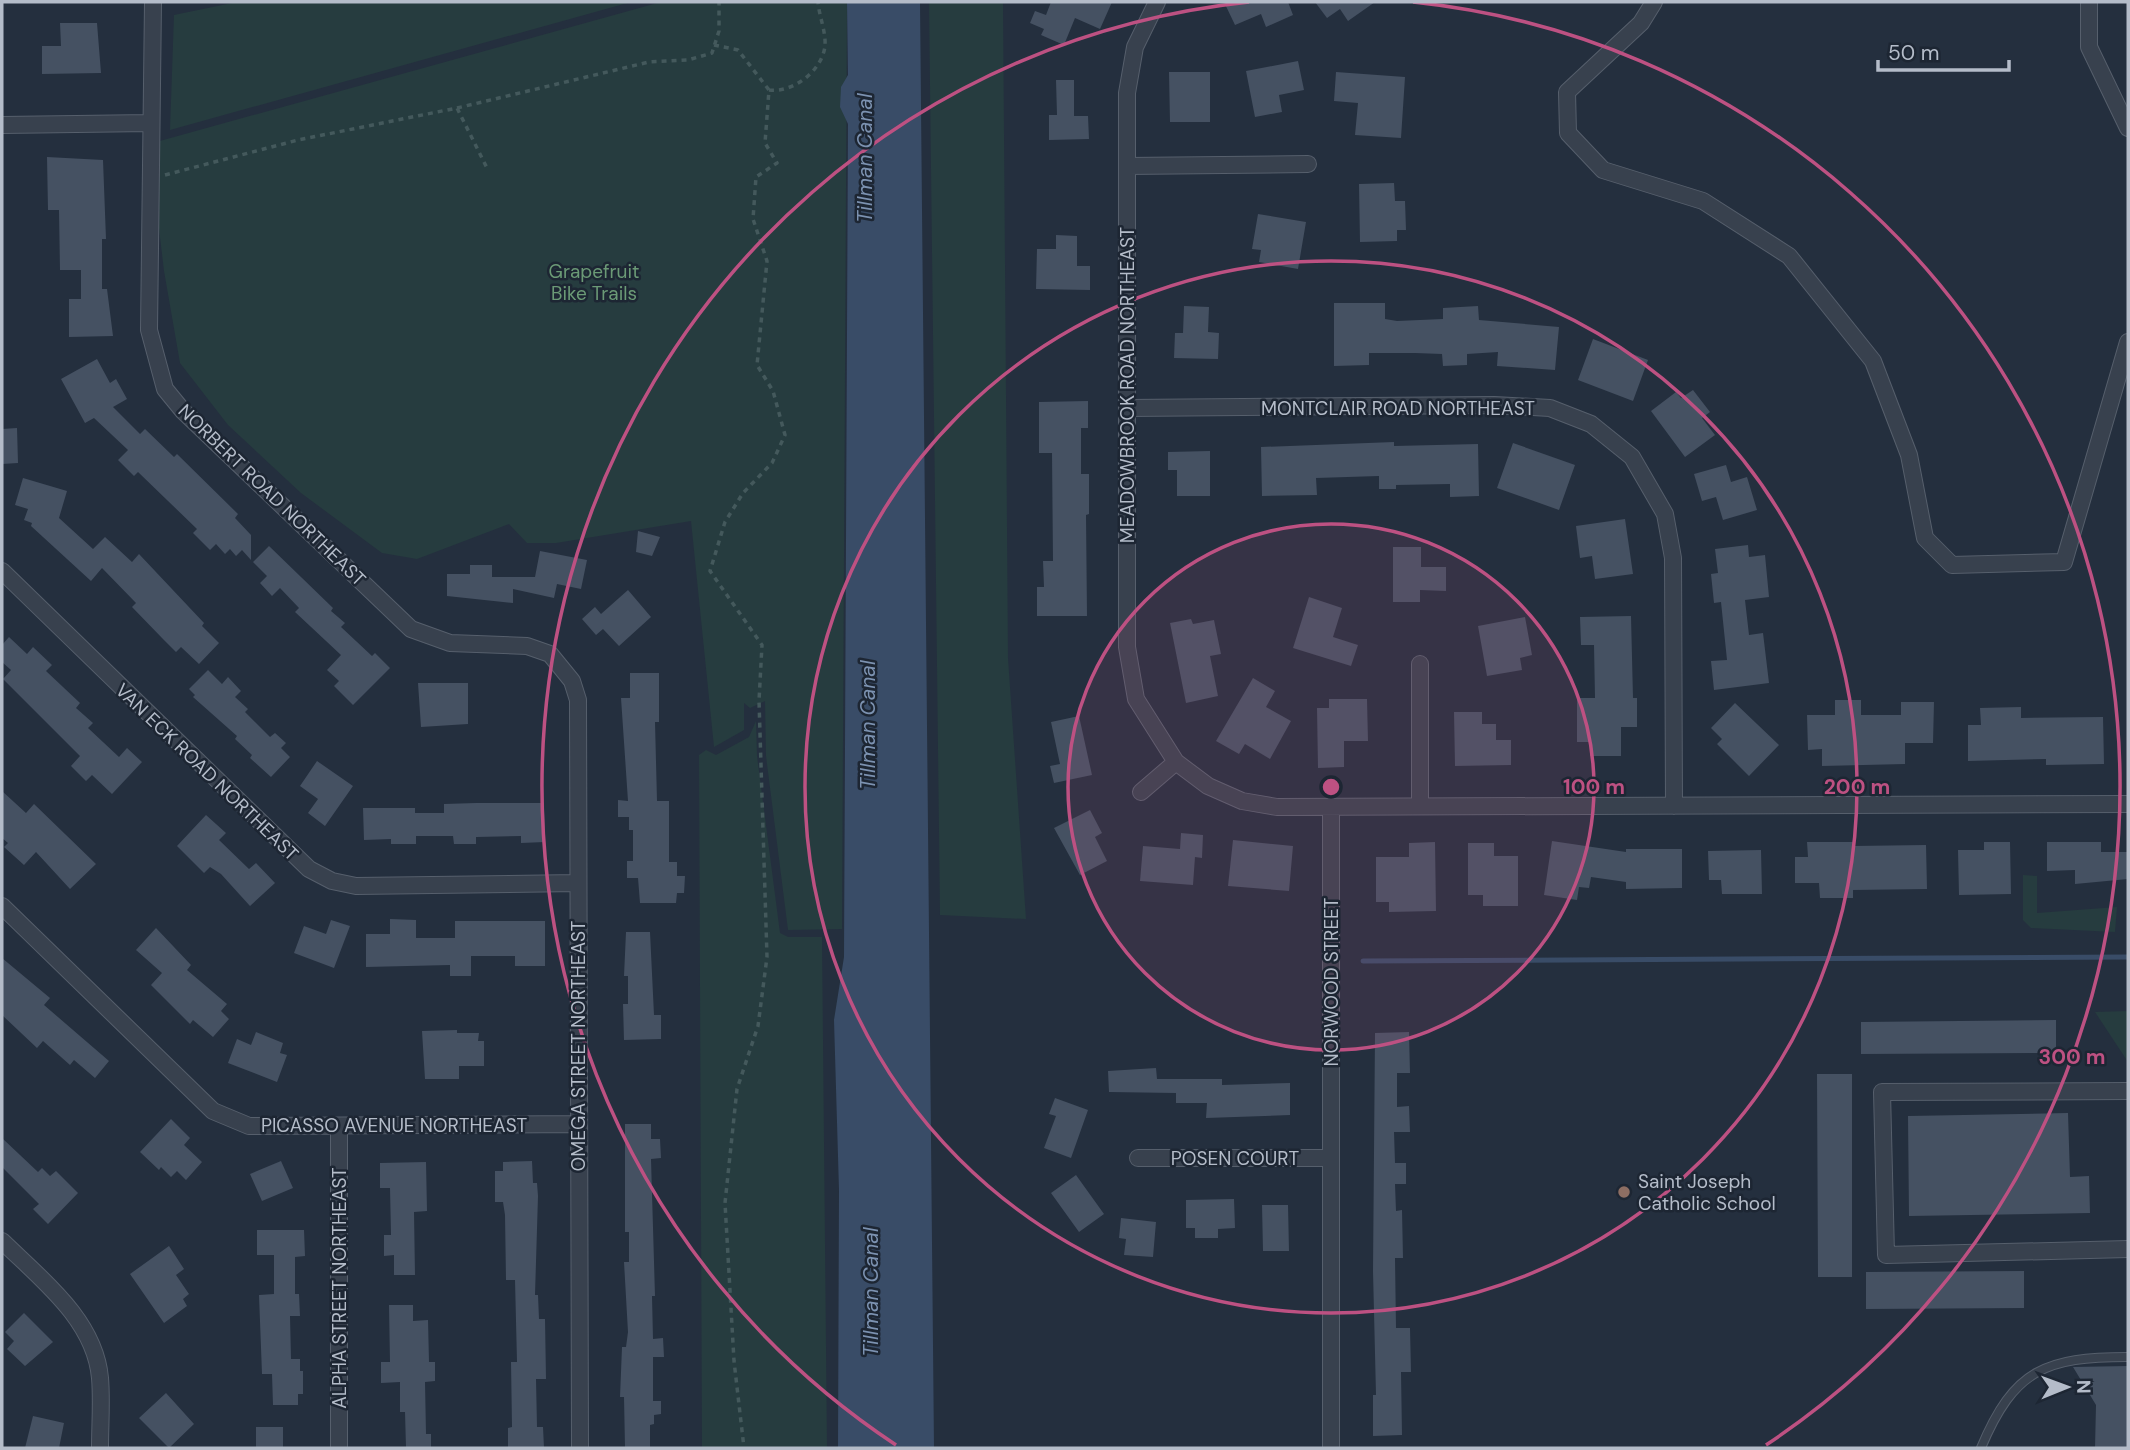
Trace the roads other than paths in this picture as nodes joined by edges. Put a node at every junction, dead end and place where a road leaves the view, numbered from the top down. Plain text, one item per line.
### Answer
1 (153, 2) edge
2 (1157, 2) edge
3 (1654, 2) edge
4 (2089, 2) edge
5 (150, 123) junction
6 (2, 125) edge
7 (2128, 128) edge
8 (1308, 164) dead end
9 (1127, 166) junction
10 (2128, 342) edge
11 (1128, 408) junction
12 (2, 571) edge
13 (550, 654) joint
14 (1420, 664) dead end
15 (1176, 762) junction
16 (1141, 792) dead end
17 (2128, 804) edge
18 (1420, 806) junction
19 (1674, 806) junction
20 (1331, 807) junction
21 (578, 883) junction
22 (2, 906) edge
23 (2128, 1091) edge
24 (578, 1124) junction
25 (338, 1127) junction
26 (1138, 1158) dead end
27 (1331, 1158) junction
28 (2, 1241) edge
29 (2128, 1249) edge
30 (2128, 1357) edge
31 (100, 1448) edge
32 (340, 1448) edge
33 (580, 1448) edge
34 (1331, 1448) edge
35 (1981, 1448) edge

1 - 5 street, NORBERT ROAD NORTHEAST
2 - 9 street, MEADOWBROOK ROAD NORTHEAST
3 - 10 street
4 - 7 street
5 - 6 street
5 - 13 street, NORBERT ROAD NORTHEAST
8 - 9 street
9 - 11 street, MEADOWBROOK ROAD NORTHEAST
11 - 15 street, MEADOWBROOK ROAD NORTHEAST
11 - 19 street, MONTCLAIR ROAD NORTHEAST
12 - 21 street, VAN ECK ROAD NORTHEAST
13 - 21 street, OMEGA STREET NORTHEAST
14 - 18 street
15 - 16 street
15 - 20 street
17 - 19 street
18 - 19 street
18 - 20 street
20 - 27 street, NORWOOD STREET
21 - 24 street, OMEGA STREET NORTHEAST
22 - 25 street, PICASSO AVENUE NORTHEAST
23 - 29 street
24 - 25 street, PICASSO AVENUE NORTHEAST
24 - 33 street, OMEGA STREET NORTHEAST
25 - 32 street, ALPHA STREET NORTHEAST
26 - 27 street, POSEN COURT
27 - 34 street, NORWOOD STREET
28 - 31 street
30 - 35 lane

